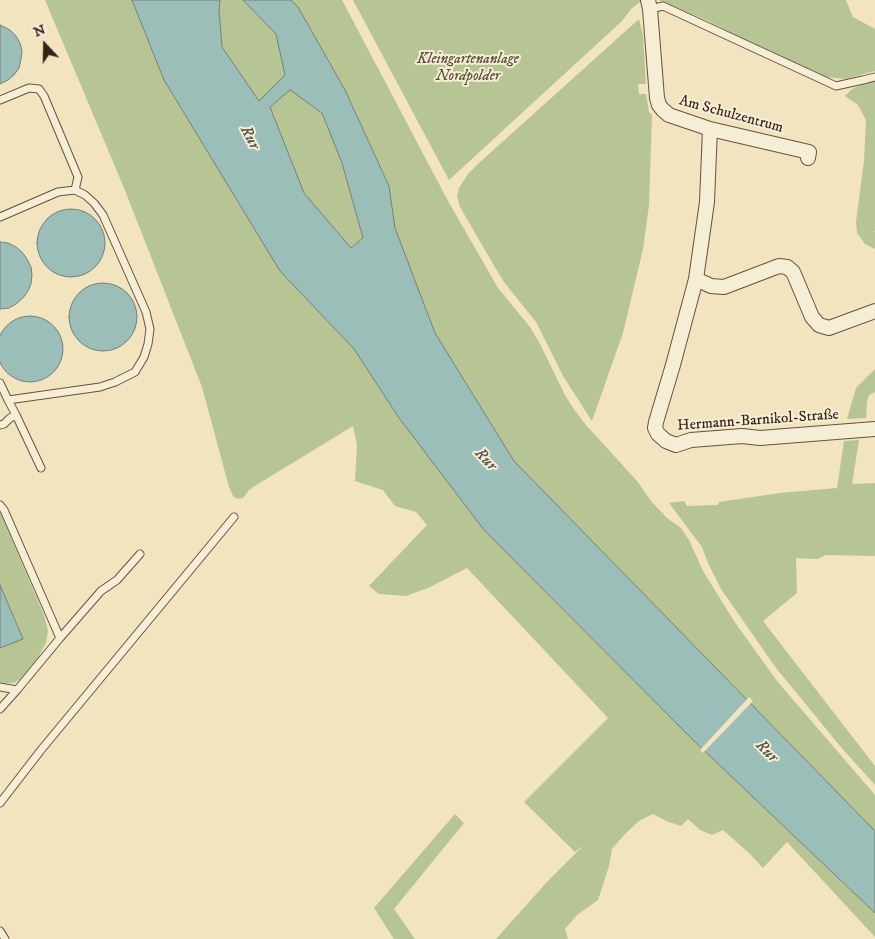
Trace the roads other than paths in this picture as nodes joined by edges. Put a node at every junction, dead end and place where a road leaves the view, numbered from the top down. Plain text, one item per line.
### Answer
1 (649, 4) edge
2 (875, 76) edge
3 (0, 100) edge
4 (710, 129) junction
5 (808, 158) dead end
6 (74, 190) junction
7 (0, 217) edge
8 (696, 279) junction
9 (875, 311) edge
10 (0, 383) edge
11 (8, 400) junction
12 (16, 415) junction
13 (0, 425) edge
14 (875, 429) edge
15 (41, 468) dead end
16 (0, 505) edge
17 (234, 517) dead end
18 (140, 554) dead end
19 (60, 638) junction
20 (0, 687) edge
21 (17, 690) junction
22 (0, 709) edge
23 (0, 804) edge
24 (0, 931) edge
25 (4, 939) edge

1 - 2 lane
1 - 4 street, Am Schulzentrum
3 - 6 lane
4 - 5 street, Am Schulzentrum
4 - 8 street, Hermann-Barnikol-Straße
6 - 7 lane
6 - 11 lane
8 - 9 street
8 - 14 street, Hermann-Barnikol-Straße
10 - 11 lane
11 - 12 lane
12 - 13 lane
12 - 15 lane
16 - 19 lane
17 - 23 lane
18 - 19 lane
19 - 21 lane
20 - 21 lane
21 - 22 lane
24 - 25 lane

